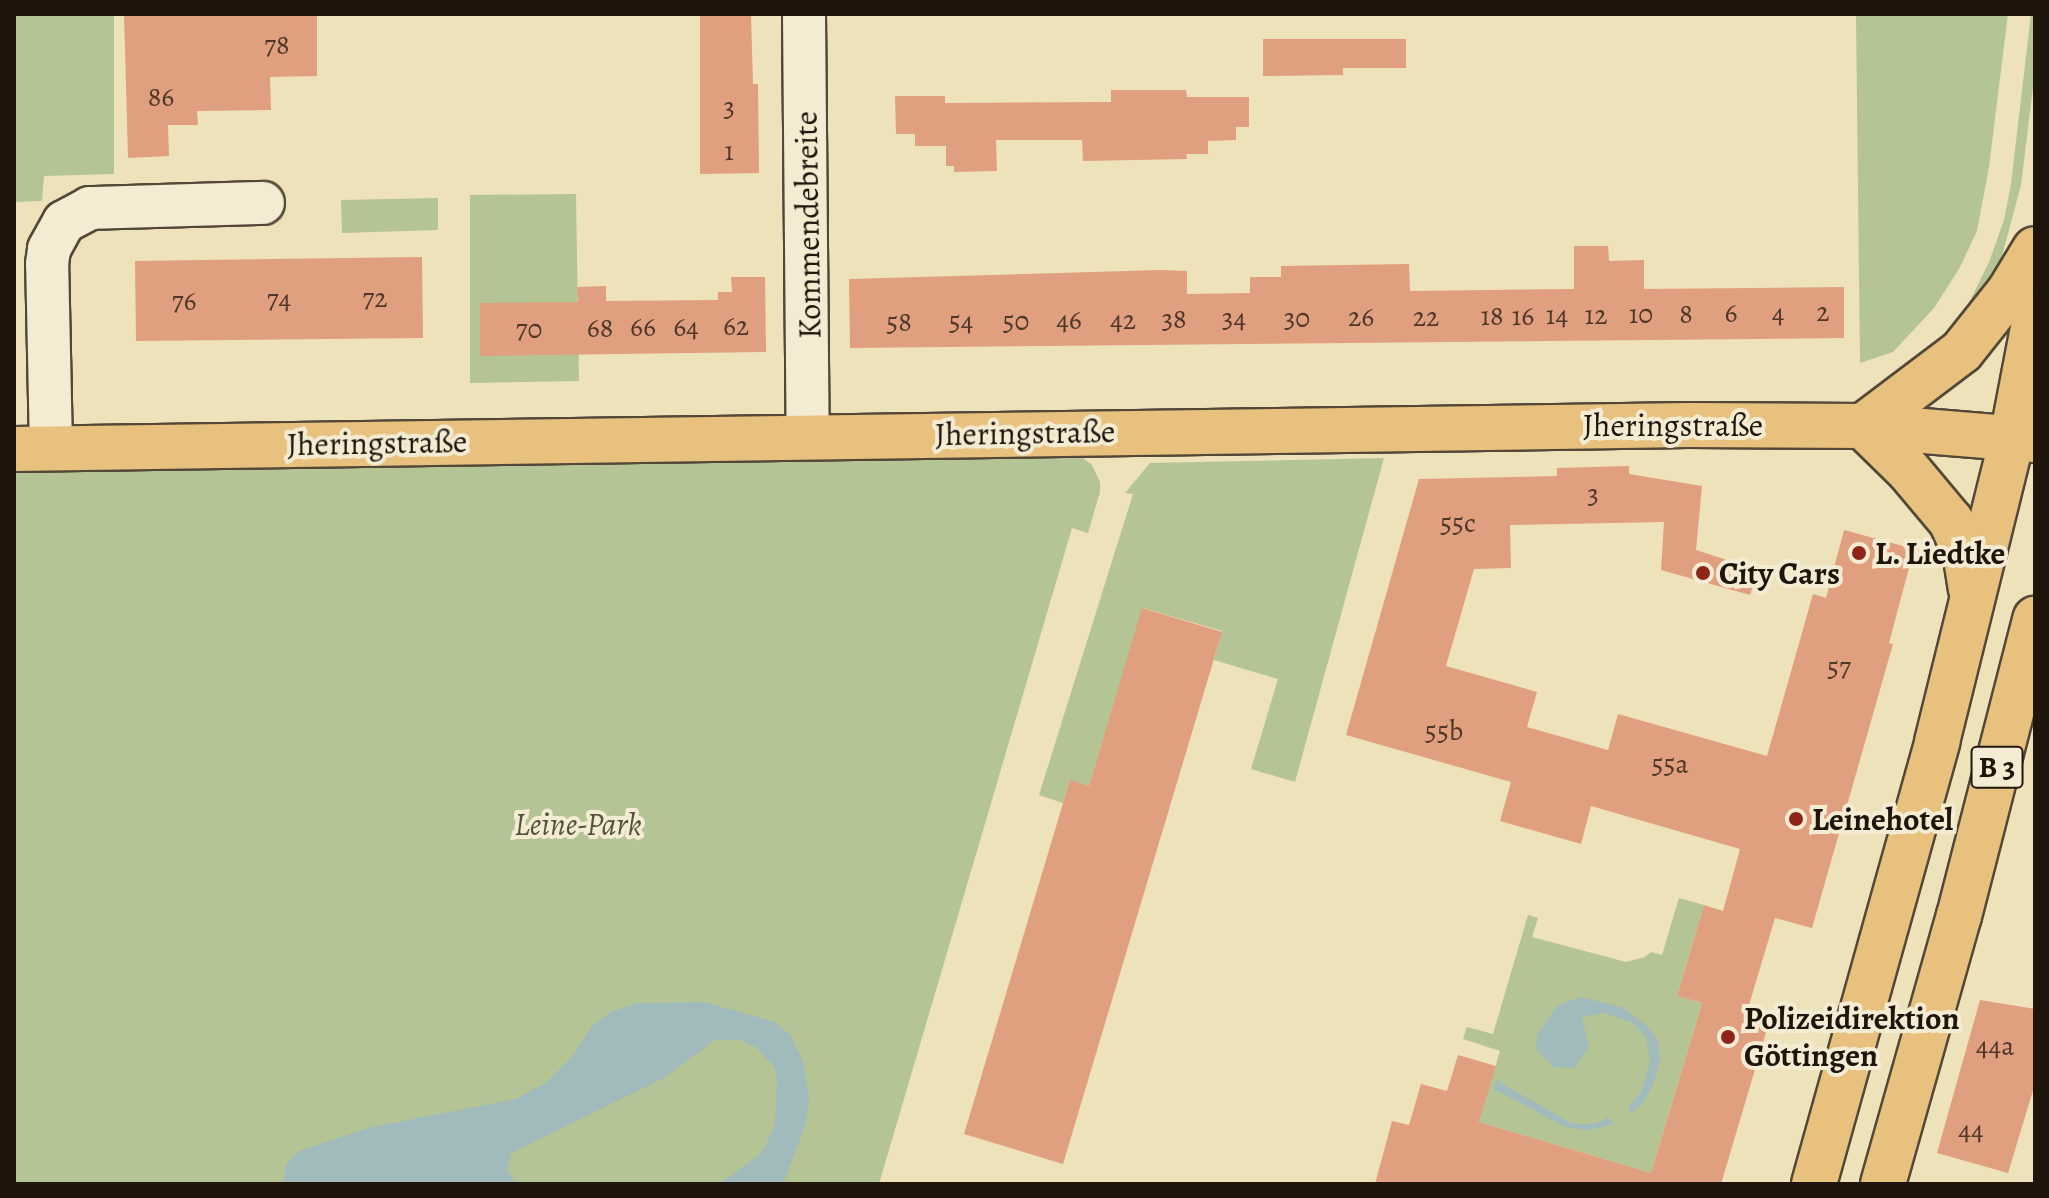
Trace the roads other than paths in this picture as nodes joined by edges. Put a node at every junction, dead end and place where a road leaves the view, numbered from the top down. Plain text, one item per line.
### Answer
1 (804, 14) edge
2 (263, 203) dead end
3 (2035, 249) edge
4 (2035, 317) edge
5 (1863, 426) junction
6 (808, 436) junction
7 (2024, 439) edge
8 (32, 448) edge
9 (1973, 600) junction
10 (2035, 619) edge
11 (1814, 1184) edge
12 (1883, 1184) edge

1 - 6 street, Kommendebreite
2 - 8 street
3 - 5 main road
4 - 7 main road, B 3
5 - 6 main road, Jheringstraße
5 - 7 main road, Jheringstraße
5 - 9 main road
6 - 8 main road, Jheringstraße
7 - 9 main road, B 3
9 - 11 main road, B 3
10 - 12 main road, B 3

